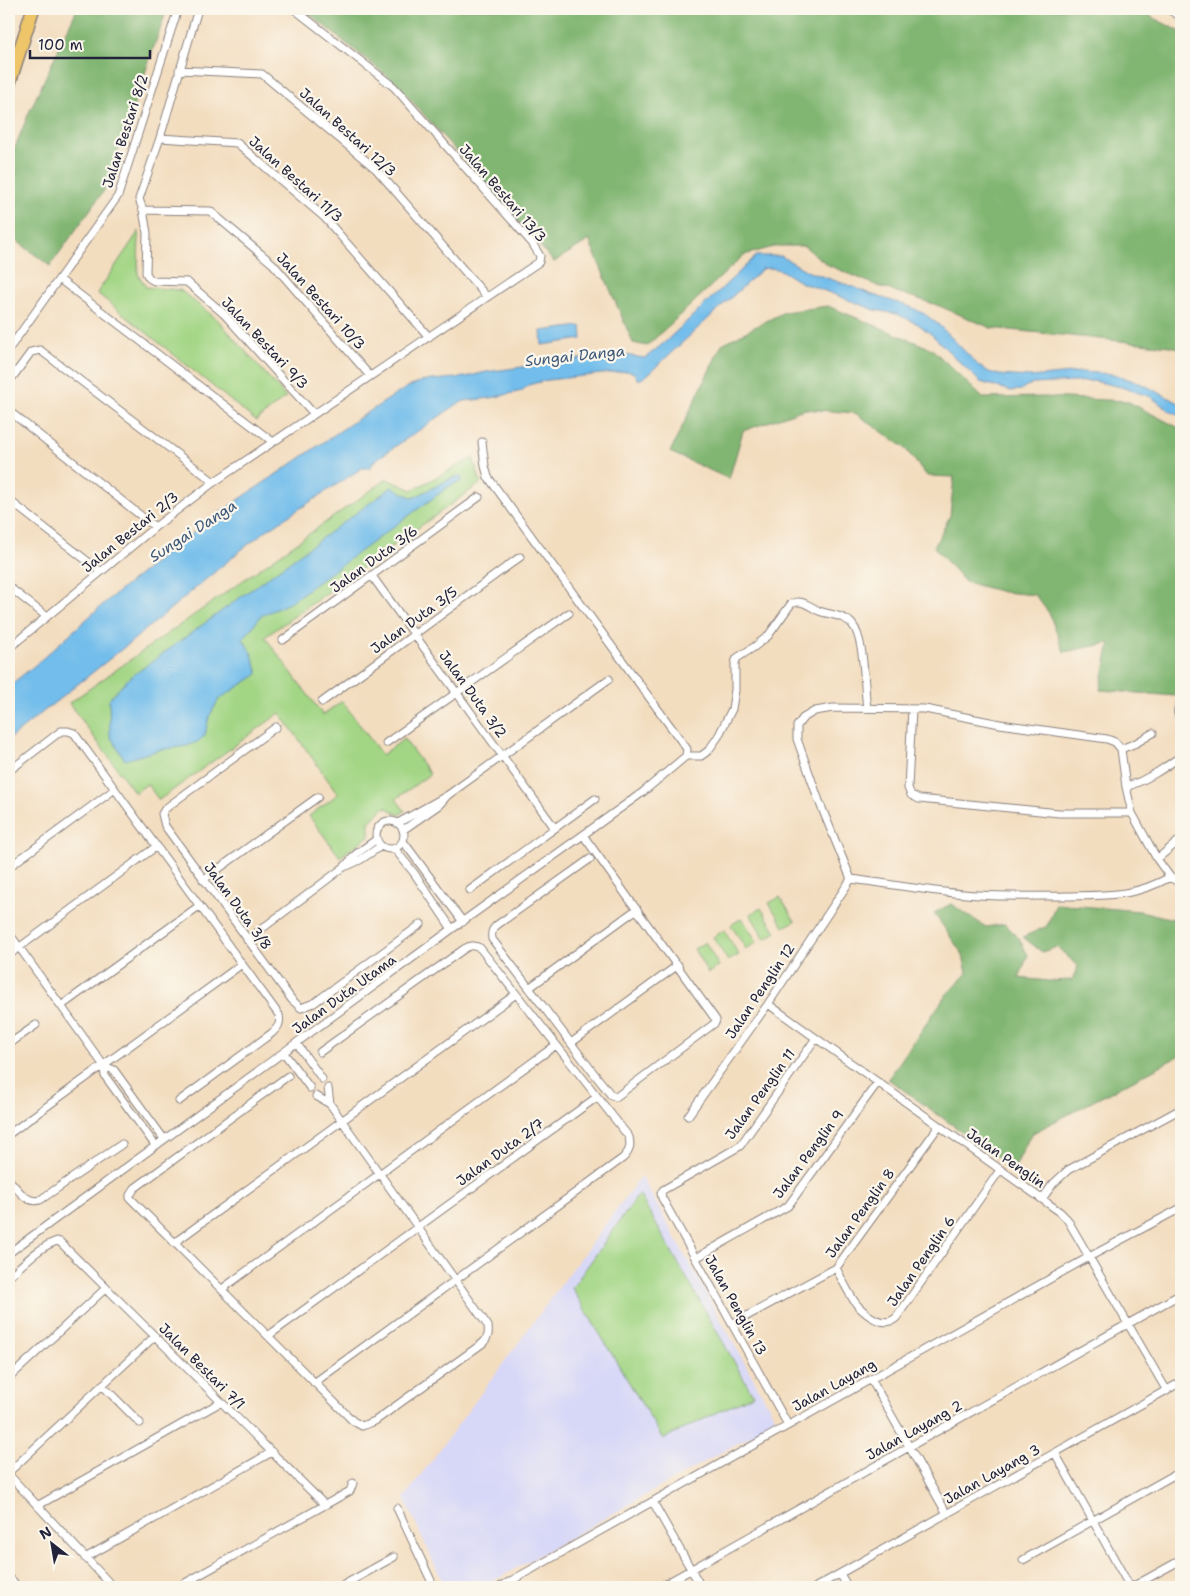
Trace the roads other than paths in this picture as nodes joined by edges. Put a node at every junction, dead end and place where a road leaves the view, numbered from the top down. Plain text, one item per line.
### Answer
1 (32, 9) edge
2 (178, 9) edge
3 (198, 9) edge
4 (294, 9) edge
5 (1168, 9) edge
6 (1181, 17) edge
7 (179, 70) junction
8 (9, 84) edge
9 (160, 138) junction
10 (143, 210) junction
11 (59, 279) junction
12 (487, 297) junction
13 (429, 337) junction
14 (9, 349) edge
15 (370, 376) junction
16 (9, 382) edge
17 (9, 411) edge
18 (314, 414) junction
19 (273, 442) junction
20 (482, 442) dead end
21 (214, 482) junction
22 (479, 497) dead end
23 (9, 500) edge
24 (155, 526) junction
25 (520, 557) dead end
26 (100, 571) junction
27 (372, 576) junction
28 (9, 587) edge
29 (569, 613) dead end
30 (46, 616) junction
31 (414, 635) junction
32 (283, 640) dead end
33 (9, 648) edge
34 (610, 679) dead end
35 (457, 693) junction
36 (322, 702) dead end
37 (1181, 702) edge
38 (867, 708) junction
39 (912, 709) junction
40 (1181, 720) edge
41 (276, 727) dead end
42 (1153, 733) dead end
43 (386, 743) dead end
44 (1121, 749) junction
45 (686, 752) junction
46 (502, 756) junction
47 (1181, 756) edge
48 (9, 771) edge
49 (1126, 787) junction
50 (115, 789) junction
51 (448, 795) junction
52 (318, 796) dead end
53 (595, 799) dead end
54 (1132, 813) junction
55 (398, 823) junction
56 (554, 828) junction
57 (403, 830) junction
58 (583, 835) junction
59 (376, 839) junction
60 (1180, 840) edge
61 (402, 841) junction
62 (157, 846) junction
63 (381, 846) junction
64 (394, 848) junction
65 (590, 859) dead end
66 (1157, 860) junction
67 (9, 866) edge
68 (344, 868) junction
69 (1170, 877) junction
70 (851, 879) junction
71 (203, 880) junction
72 (1181, 884) edge
73 (470, 890) dead end
74 (199, 906) junction
75 (637, 909) junction
76 (464, 922) junction
77 (422, 924) dead end
78 (452, 929) junction
79 (9, 933) edge
80 (247, 940) junction
81 (19, 948) junction
82 (9, 955) edge
83 (242, 964) junction
84 (678, 965) junction
85 (529, 988) junction
86 (516, 994) junction
87 (768, 1004) junction
88 (61, 1006) junction
89 (36, 1025) dead end
90 (816, 1038) junction
91 (571, 1043) junction
92 (9, 1044) edge
93 (297, 1044) junction
94 (556, 1045) junction
95 (320, 1052) dead end
96 (284, 1053) junction
97 (104, 1066) junction
98 (288, 1076) dead end
99 (322, 1079) dead end
100 (878, 1082) junction
101 (310, 1088) dead end
102 (328, 1088) dead end
103 (316, 1096) dead end
104 (597, 1097) junction
105 (180, 1101) dead end
106 (330, 1104) junction
107 (1181, 1109) edge
108 (688, 1116) dead end
109 (342, 1121) junction
110 (939, 1126) junction
111 (9, 1134) edge
112 (164, 1139) junction
113 (122, 1144) dead end
114 (155, 1145) junction
115 (1000, 1170) junction
116 (380, 1175) junction
117 (9, 1180) edge
118 (662, 1198) joint
119 (1042, 1199) junction
120 (1181, 1208) edge
121 (417, 1227) junction
122 (174, 1242) junction
123 (9, 1253) edge
124 (1089, 1257) junction
125 (696, 1258) junction
126 (836, 1268) junction
127 (9, 1277) edge
128 (455, 1280) junction
129 (106, 1288) junction
130 (222, 1290) junction
131 (1181, 1294) edge
132 (732, 1324) junction
133 (1128, 1324) junction
134 (155, 1336) junction
135 (268, 1336) junction
136 (9, 1378) edge
137 (871, 1379) junction
138 (1181, 1382) edge
139 (314, 1383) junction
140 (102, 1385) junction
141 (1166, 1391) junction
142 (221, 1402) junction
143 (140, 1423) dead end
144 (788, 1425) junction
145 (909, 1447) junction
146 (272, 1452) junction
147 (1055, 1453) junction
148 (1181, 1471) edge
149 (9, 1474) edge
150 (353, 1483) dead end
151 (652, 1502) junction
152 (325, 1505) junction
153 (37, 1506) junction
154 (397, 1508) dead end
155 (947, 1514) junction
156 (1093, 1521) junction
157 (394, 1557) dead end
158 (85, 1558) junction
159 (1023, 1560) dead end
160 (1181, 1560) edge
161 (691, 1570) junction
162 (840, 1574) junction
163 (9, 1577) edge
164 (18, 1587) edge
165 (112, 1587) edge
166 (178, 1587) edge
167 (340, 1587) edge
168 (434, 1587) edge
169 (500, 1587) edge
170 (660, 1587) edge
171 (701, 1587) edge
172 (816, 1587) edge
173 (848, 1587) edge
174 (1131, 1587) edge

1 - 8 highway
2 - 11 street, Jalan Bestari 8/2
3 - 7 street
4 - 12 street, Jalan Bestari 13/3
5 - 6 street
7 - 9 street
7 - 12 street, Jalan Bestari 12/3
9 - 10 street
9 - 13 street, Jalan Bestari 11/3
10 - 15 street, Jalan Bestari 10/3
10 - 18 street, Jalan Bestari 9/3
11 - 14 street, Jalan Bestari 8/2
11 - 19 street
12 - 13 street, Jalan Bestari 13/3
13 - 15 street, Jalan Bestari 13/3
15 - 18 street, Jalan Bestari 13/3
16 - 21 street
17 - 24 street
18 - 19 street, Jalan Bestari 13/3
19 - 21 street, Jalan Bestari 2/3
20 - 45 street
21 - 24 street, Jalan Bestari 2/3
22 - 27 street, Jalan Duta 3/6
23 - 26 street
24 - 26 street, Jalan Bestari 2/3
25 - 31 street, Jalan Duta 3/5
26 - 30 street, Jalan Bestari 2/3
27 - 31 street, Jalan Duta 3/2
27 - 32 street, Jalan Duta 3/6
28 - 30 street
29 - 35 street
30 - 33 street, Jalan Bestari 2/3
31 - 35 street, Jalan Duta 3/2
31 - 36 street, Jalan Duta 3/5
34 - 46 street
35 - 43 street
35 - 46 street, Jalan Duta 3/2
37 - 40 street
38 - 39 street
38 - 45 street
38 - 70 street
39 - 44 street
39 - 54 street
41 - 71 street, Jalan Duta 3/8
42 - 44 street
44 - 49 street
45 - 58 street, Jalan Duta Utama
46 - 51 street
46 - 56 street, Jalan Duta 3/2
47 - 49 street
48 - 50 street
49 - 54 street
50 - 62 street
50 - 67 street
51 - 55 street
51 - 57 street
52 - 71 street
53 - 56 street
54 - 66 street
55 - 57 street
55 - 59 street
56 - 73 street
57 - 61 street
58 - 75 street
58 - 76 street, Jalan Duta Utama
59 - 63 street
59 - 68 street
60 - 66 street
61 - 64 street
61 - 76 street
62 - 74 street
62 - 81 street
63 - 64 street
63 - 68 street
64 - 78 street
65 - 85 street
66 - 69 street
68 - 80 street
69 - 70 street
69 - 72 street
70 - 87 street, Jalan Penglin 12
71 - 80 street, Jalan Duta 3/8
74 - 83 street
74 - 88 street
75 - 84 street
75 - 85 street
76 - 78 street, Jalan Duta Utama
77 - 80 street, Jalan Duta 3/8
78 - 93 street, Jalan Duta Utama
79 - 81 street
81 - 82 street
81 - 88 street
83 - 97 street
83 - 105 street
84 - 91 street
84 - 91 street
85 - 91 street
86 - 94 street
86 - 95 street
86 - 109 street
87 - 90 street, Jalan Penglin
87 - 108 street, Jalan Penglin 12
88 - 97 street
89 - 92 street
90 - 100 street, Jalan Penglin
90 - 118 street, Jalan Penglin 11
93 - 96 street, Jalan Duta Utama
93 - 99 street
94 - 104 street
94 - 116 street
96 - 101 street
96 - 112 street, Jalan Duta Utama
97 - 111 street
97 - 112 street
97 - 114 street
98 - 122 street
100 - 110 street, Jalan Penglin
100 - 125 street, Jalan Penglin 9
102 - 106 street
103 - 106 street
104 - 121 street, Jalan Duta 2/7
104 - 128 street
106 - 109 street
107 - 119 street
109 - 116 street
109 - 122 street
110 - 115 street, Jalan Penglin
110 - 126 street, Jalan Penglin 8
112 - 114 street, Jalan Duta Utama
113 - 117 street
114 - 123 street, Jalan Duta Utama
115 - 119 street, Jalan Penglin
115 - 126 street, Jalan Penglin 6
116 - 121 street
116 - 130 street
118 - 125 street, Jalan Penglin 13
119 - 124 street, Jalan Penglin
120 - 124 street, Jalan Layang
121 - 128 street
121 - 135 street, Jalan Duta 2/7
122 - 130 street
124 - 133 street, Jalan Penglin
124 - 137 street, Jalan Layang
125 - 132 street, Jalan Penglin 13
126 - 132 street, Jalan Penglin 8
127 - 129 street, Jalan Bestari 7/1
128 - 139 street
128 - 139 street
129 - 134 street, Jalan Bestari 7/1
129 - 136 street
130 - 135 street
131 - 133 street, Jalan Layang 2
132 - 144 street, Jalan Penglin 13
133 - 141 street, Jalan Penglin
133 - 145 street, Jalan Layang 2
134 - 140 street
134 - 142 street, Jalan Bestari 7/1
135 - 139 street
137 - 144 street, Jalan Layang
137 - 145 street
138 - 141 street, Jalan Layang 3
140 - 143 street
140 - 149 street
141 - 147 street, Jalan Layang 3
142 - 146 street, Jalan Bestari 7/1
142 - 153 street
144 - 151 street, Jalan Layang
145 - 155 street
145 - 161 street, Jalan Layang 2
146 - 152 street, Jalan Bestari 7/1
146 - 158 street
147 - 155 street, Jalan Layang 3
147 - 156 street
148 - 156 street
149 - 153 street
150 - 152 street
151 - 161 street
151 - 169 street, Jalan Layang
152 - 166 street
153 - 158 street
154 - 168 street
155 - 162 street, Jalan Layang 3
156 - 159 street
156 - 174 street
157 - 167 street
158 - 165 street
160 - 174 street
161 - 170 street, Jalan Layang 2
161 - 171 street
162 - 172 street, Jalan Layang 3
162 - 173 street
163 - 164 street

